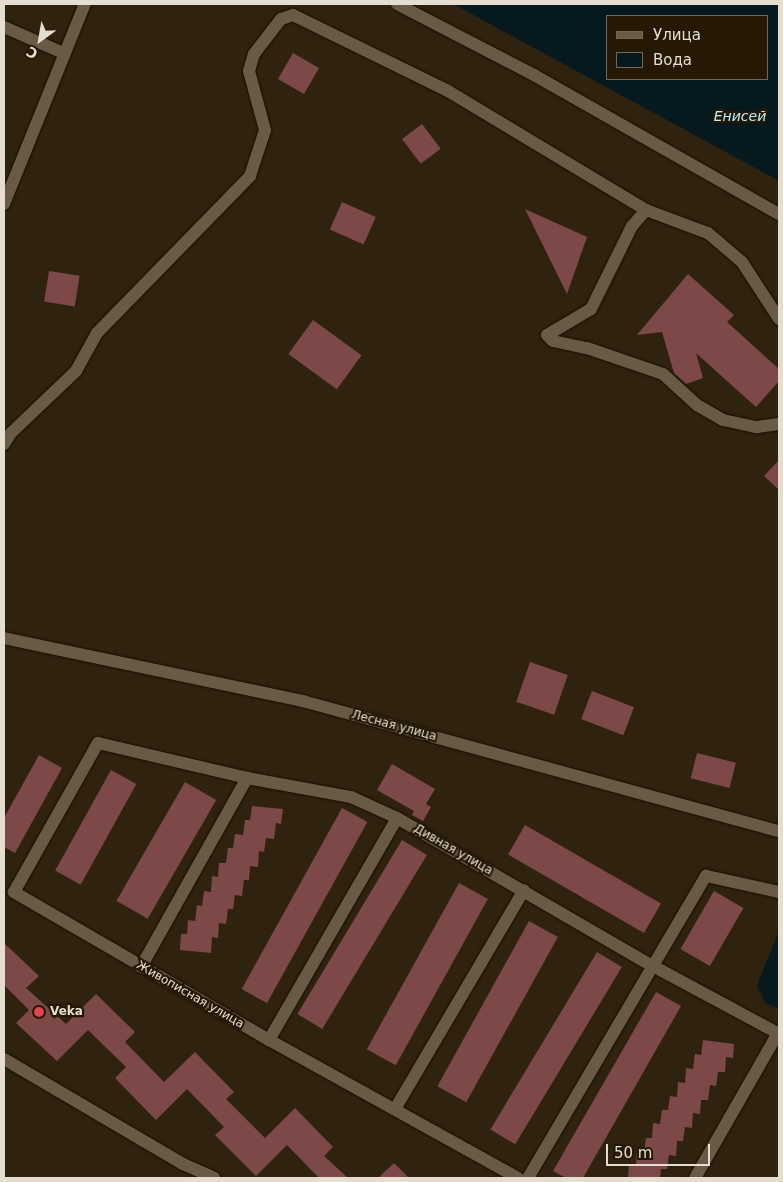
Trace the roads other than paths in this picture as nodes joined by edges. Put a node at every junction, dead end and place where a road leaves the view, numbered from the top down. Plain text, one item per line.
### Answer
1 (85, 4) edge
2 (397, 4) edge
3 (4, 27) edge
4 (63, 53) junction
5 (4, 204) edge
6 (646, 210) junction
7 (779, 214) edge
8 (779, 319) edge
9 (779, 424) edge
10 (4, 444) edge
11 (4, 638) edge
12 (98, 743) joint
13 (247, 778) junction
14 (397, 818) junction
15 (779, 831) edge
16 (524, 890) junction
17 (779, 892) edge
18 (651, 964) junction
19 (141, 966) junction
20 (778, 1033) edge
21 (269, 1040) junction
22 (4, 1059) edge
23 (394, 1109) junction
24 (214, 1178) edge
25 (518, 1178) edge
26 (528, 1178) edge
27 (695, 1178) edge

1 - 4 street
2 - 7 street
3 - 4 street
4 - 5 street
6 - 8 street
6 - 9 street
6 - 10 street
11 - 15 street, Лесная улица
12 - 13 street, Дивная улица
12 - 19 street, Живописная улица
13 - 14 street, Дивная улица
13 - 19 street
14 - 16 street, Дивная улица
14 - 21 street
16 - 18 street, Дивная улица
16 - 23 street
17 - 18 street
18 - 20 street, Дивная улица
18 - 26 street
19 - 21 street, Живописная улица
20 - 27 street
21 - 23 street, Живописная улица
22 - 24 street
23 - 25 street, Живописная улица

